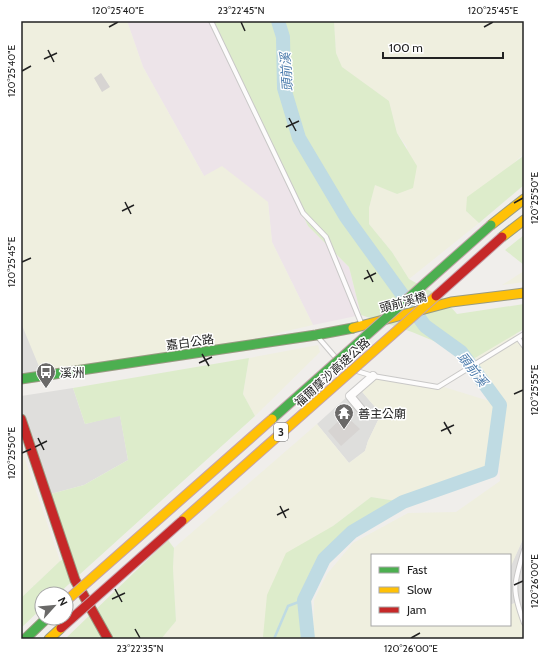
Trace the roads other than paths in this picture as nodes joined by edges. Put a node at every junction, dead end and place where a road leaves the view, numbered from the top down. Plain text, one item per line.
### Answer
1 (211, 21) edge
2 (524, 199) edge
3 (524, 220) edge
4 (524, 293) edge
5 (362, 326) junction
6 (524, 334) edge
7 (316, 335) junction
8 (518, 338) junction
9 (524, 346) edge
10 (344, 364) dead end
11 (349, 368) dead end
12 (373, 376) junction
13 (21, 379) edge
14 (364, 413) dead end
15 (21, 419) edge
16 (524, 550) edge
17 (74, 594) edge
18 (524, 623) edge
19 (39, 626) edge
20 (25, 639) edge
21 (49, 639) edge
22 (108, 639) edge

1 - 5 lane
2 - 17 main road, 福爾摩沙高速公路 / 3, bridge
3 - 21 main road, 福爾摩沙高速公路 / 3, bridge
4 - 5 main road, 頭前溪橋, bridge
5 - 7 main road, 嘉白公路
6 - 8 lane
7 - 10 lane
7 - 13 main road, 嘉白公路
8 - 9 lane
8 - 12 lane
11 - 12 lane
12 - 14 street
15 - 22 main road
16 - 18 lane
19 - 20 main road

